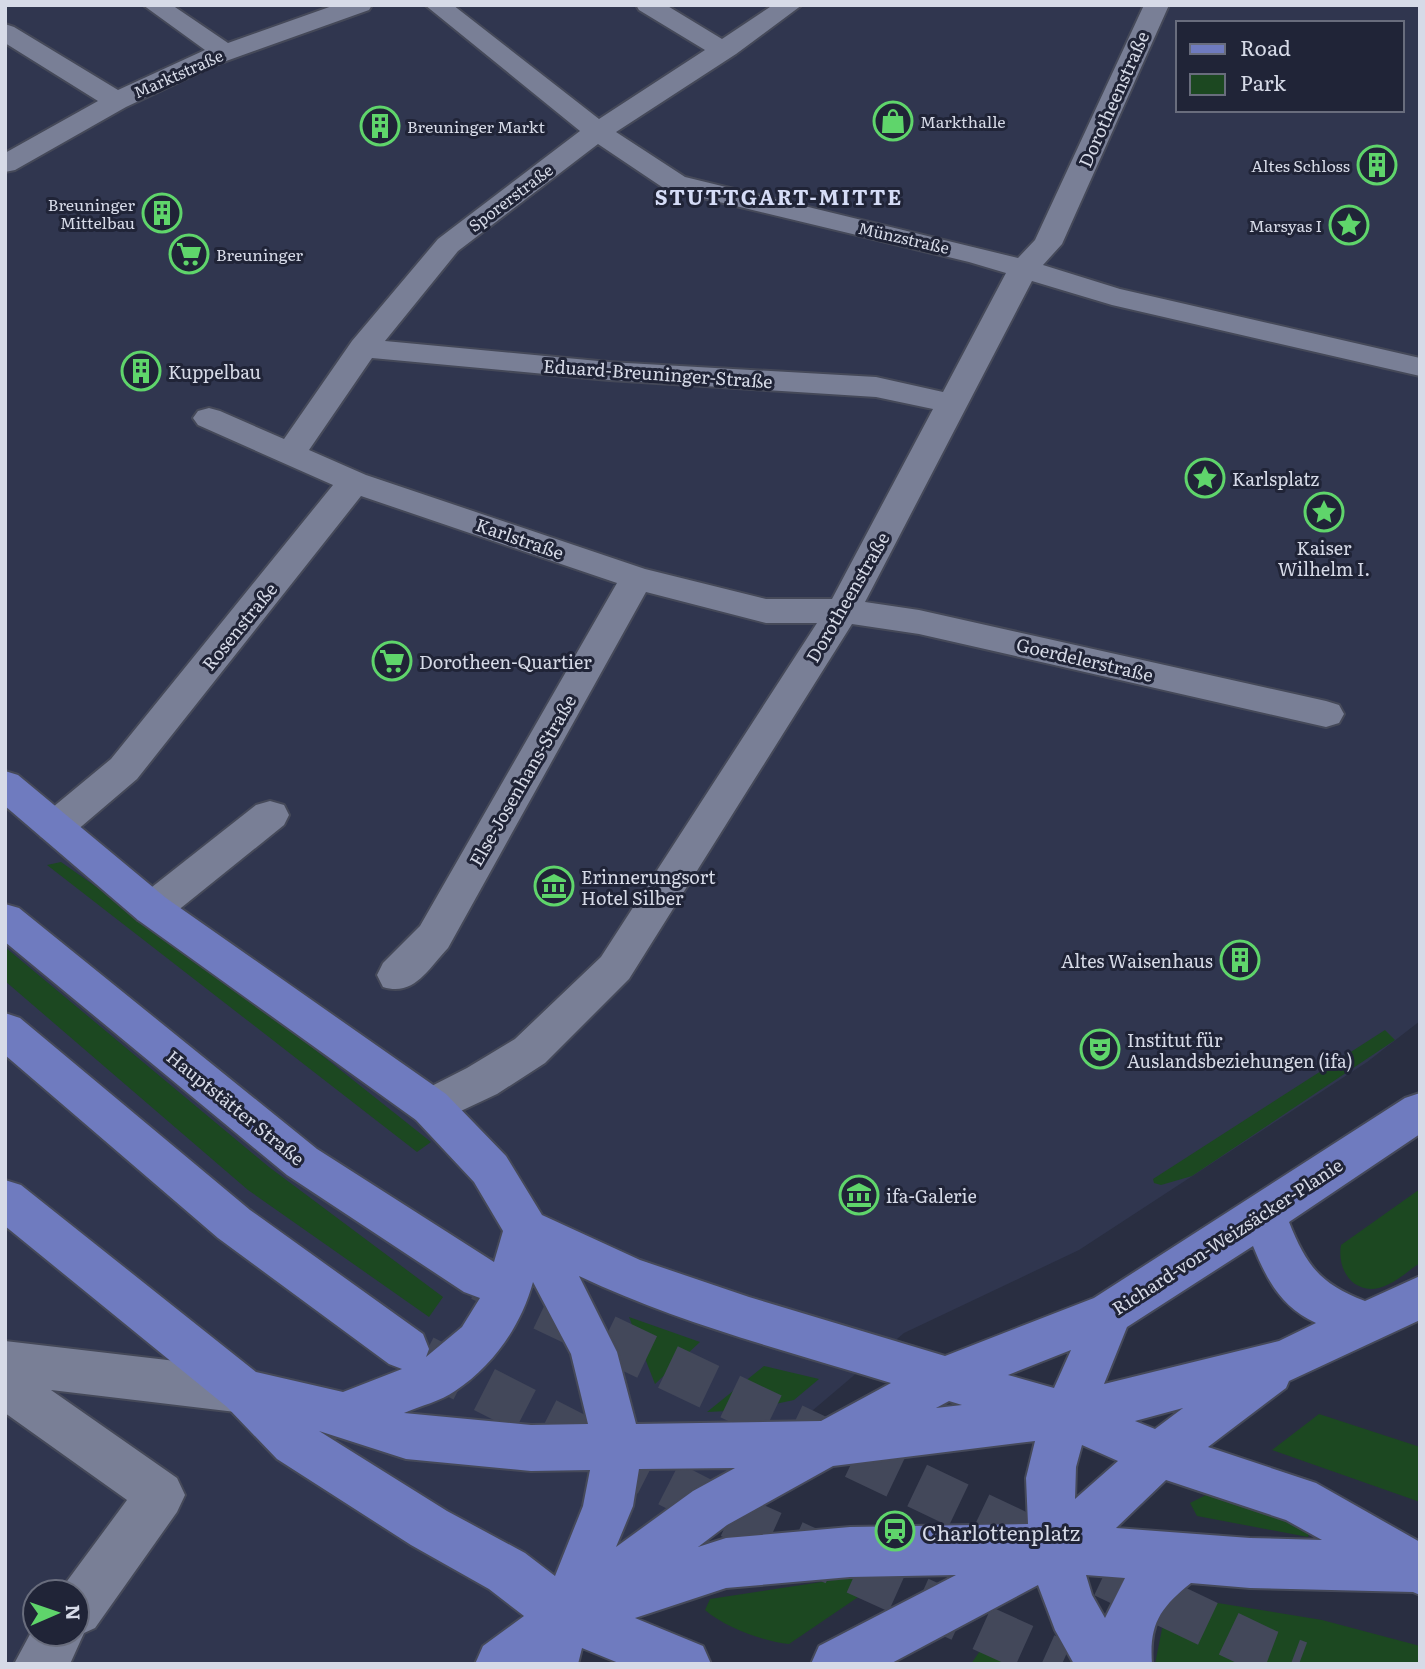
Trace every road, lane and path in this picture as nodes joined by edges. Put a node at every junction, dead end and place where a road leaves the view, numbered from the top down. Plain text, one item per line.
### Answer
1 (155, 5) edge
2 (360, 5) edge
3 (438, 5) edge
4 (648, 5) edge
5 (790, 5) edge
6 (1157, 5) edge
7 (5, 32) edge
8 (727, 49) junction
9 (225, 52) junction
10 (117, 101) junction
11 (597, 131) junction
12 (5, 164) edge
13 (1023, 269) junction
14 (363, 348) junction
15 (1420, 367) edge
16 (953, 404) junction
17 (209, 418) dead end
18 (291, 453) junction
19 (354, 482) junction
20 (637, 578) junction
21 (843, 611) junction
22 (1326, 714) dead end
23 (5, 785) edge
24 (270, 815) dead end
25 (55, 827) junction
26 (152, 909) junction
27 (5, 919) edge
28 (397, 975) dead end
29 (5, 1030) edge
30 (431, 1107) junction
31 (1420, 1111) edge
32 (5, 1199) edge
33 (1263, 1214) junction
34 (526, 1229) junction
35 (480, 1278) tunnel mouth
36 (1420, 1297) edge
37 (1110, 1312) junction
38 (1368, 1323) junction
39 (406, 1349) tunnel mouth
40 (1285, 1361) junction
41 (5, 1363) edge
42 (947, 1377) junction
43 (5, 1385) edge
44 (244, 1391) junction
45 (343, 1415) junction
46 (1068, 1415) junction
47 (824, 1444) junction
48 (618, 1448) junction
49 (1159, 1455) junction
50 (1058, 1548) junction
51 (1186, 1557) junction
52 (1417, 1569) edge
53 (91, 1591) edge
54 (564, 1615) junction
55 (50, 1648) edge
56 (40, 1664) edge
57 (501, 1664) edge
58 (552, 1664) edge
59 (685, 1664) edge
60 (837, 1664) edge
61 (1105, 1664) edge
62 (1126, 1664) edge

1 - 9 street
2 - 9 street, Marktstraße
3 - 11 street, Münzstraße
4 - 8 street
5 - 8 street, Sporerstraße
6 - 13 street, Dorotheenstraße
7 - 10 street
8 - 11 street, Sporerstraße
9 - 10 street, Marktstraße
10 - 12 street, Marktstraße
11 - 13 street, Münzstraße
11 - 14 street, Sporerstraße
13 - 15 street, Münzstraße
13 - 16 street, Dorotheenstraße
14 - 16 street, Eduard-Breuninger-Straße
14 - 18 street, Sporerstraße
16 - 21 street, Dorotheenstraße
17 - 18 street, Karlstraße
18 - 19 street, Karlstraße
19 - 20 street, Karlstraße
19 - 25 street, Rosenstraße
20 - 21 street, Karlstraße
20 - 28 street, Else-Josenhans-Straße
21 - 22 street, Goerdelerstraße
21 - 30 street, Dorotheenstraße
23 - 25 main road
24 - 26 street
25 - 26 main road
26 - 30 main road
27 - 35 main road, Hauptstätter Straße
29 - 39 main road
30 - 34 main road
31 - 33 main road, Richard-von-Weizsäcker-Planie
32 - 44 main road
33 - 37 main road, Richard-von-Weizsäcker-Planie
33 - 38 main road
34 - 42 main road
34 - 45 main road
34 - 48 main road
36 - 38 main road
37 - 42 main road, Richard-von-Weizsäcker-Planie
37 - 46 main road
38 - 40 main road
40 - 46 main road
40 - 49 main road
41 - 44 street
42 - 46 main road
42 - 47 main road
43 - 53 street
44 - 45 main road
44 - 54 main road
45 - 48 main road
46 - 47 main road
46 - 49 main road
46 - 50 main road
47 - 48 main road
47 - 54 main road
48 - 54 main road
49 - 50 main road
49 - 52 main road
50 - 51 main road
50 - 54 main road
50 - 60 main road
50 - 61 main road
51 - 52 main road
51 - 62 main road
54 - 57 main road
54 - 58 main road
54 - 59 main road
55 - 56 street

